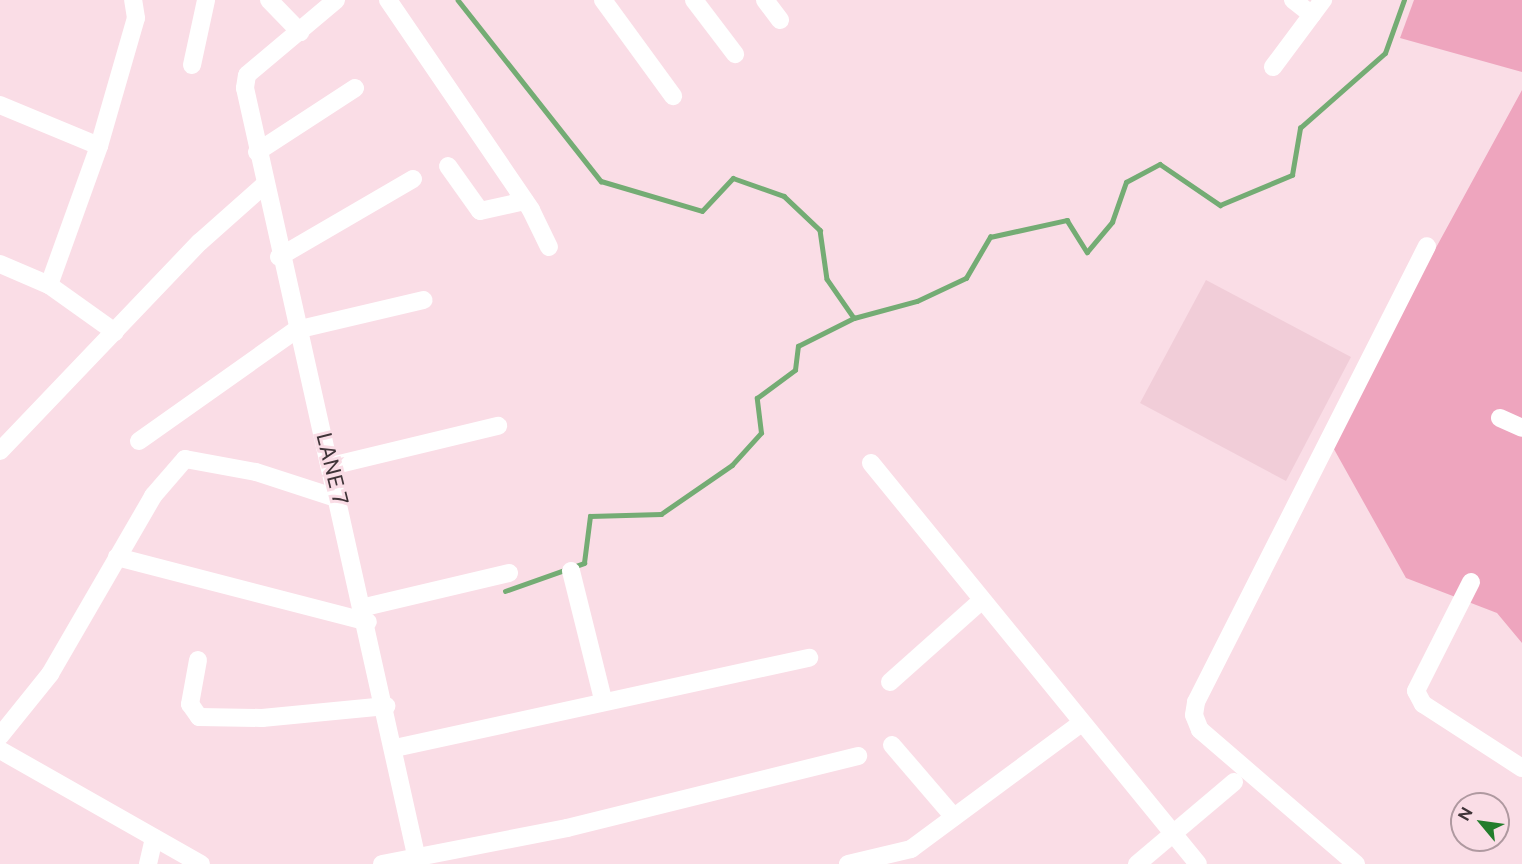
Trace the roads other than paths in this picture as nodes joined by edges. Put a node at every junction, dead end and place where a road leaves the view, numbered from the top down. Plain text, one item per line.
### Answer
1 (134, 0) edge
2 (206, 0) edge
3 (269, 0) edge
4 (336, 0) edge
5 (388, 0) edge
6 (603, 0) edge
7 (694, 0) edge
8 (765, 0) edge
9 (1293, 0) edge
10 (1323, 0) edge
11 (1312, 15) junction
12 (780, 20) dead end
13 (300, 32) junction
14 (735, 54) dead end
15 (192, 66) dead end
16 (1273, 67) dead end
17 (355, 88) dead end
18 (673, 96) dead end
19 (0, 105) edge
20 (99, 146) junction
21 (257, 152) junction
22 (448, 166) dead end
23 (412, 179) dead end
24 (263, 186) junction
25 (525, 201) junction
26 (1427, 246) dead end
27 (549, 247) dead end
28 (279, 257) junction
29 (0, 264) edge
30 (49, 285) junction
31 (424, 300) dead end
32 (296, 330) junction
33 (115, 332) junction
34 (1500, 418) dead end
35 (498, 426) dead end
36 (1522, 428) edge
37 (139, 441) dead end
38 (0, 451) edge
39 (871, 464) dead end
40 (331, 466) junction
41 (339, 498) junction
42 (117, 557) junction
43 (571, 570) dead end
44 (509, 573) dead end
45 (1471, 582) dead end
46 (982, 600) junction
47 (367, 615) junction
48 (809, 658) dead end
49 (198, 660) dead end
50 (890, 682) dead end
51 (603, 699) junction
52 (386, 706) junction
53 (1081, 723) junction
54 (0, 736) edge
55 (892, 745) dead end
56 (394, 747) junction
57 (0, 750) edge
58 (858, 756) dead end
59 (1522, 768) edge
60 (1234, 782) dead end
61 (954, 817) junction
62 (1172, 834) junction
63 (154, 838) junction
64 (418, 862) edge
65 (148, 864) edge
66 (201, 864) edge
67 (382, 864) edge
68 (848, 864) edge
69 (1137, 864) edge
70 (1198, 864) edge
71 (1356, 864) edge

1 - 20 street
2 - 15 street
3 - 13 street
4 - 13 street
5 - 25 street
6 - 18 street
7 - 14 street
8 - 12 street
9 - 11 street
10 - 11 street
11 - 16 street
13 - 21 street, LANE 7
17 - 21 street
19 - 20 street
20 - 30 street
21 - 24 street, LANE 7
22 - 25 street
23 - 28 street
24 - 28 street, LANE 7
24 - 33 street
25 - 27 street
26 - 71 street
28 - 32 street, LANE 7
29 - 30 street
30 - 33 street
31 - 32 street
32 - 37 street
32 - 40 street, LANE 7
33 - 38 street
34 - 36 street
35 - 40 street
39 - 46 street
40 - 41 street, LANE 7
41 - 42 street
41 - 47 street, LANE 7
42 - 47 street
42 - 54 street
43 - 51 street
44 - 47 street
45 - 59 street
46 - 50 street
46 - 53 street
47 - 52 street, LANE 7
48 - 51 street
49 - 52 street
51 - 56 street
52 - 56 street, LANE 7
53 - 61 street
53 - 62 street
55 - 61 street
56 - 64 street, LANE 7
57 - 63 street
58 - 64 street
60 - 62 street
61 - 68 street
62 - 69 street
62 - 70 street
63 - 65 street
63 - 66 street
64 - 67 street

